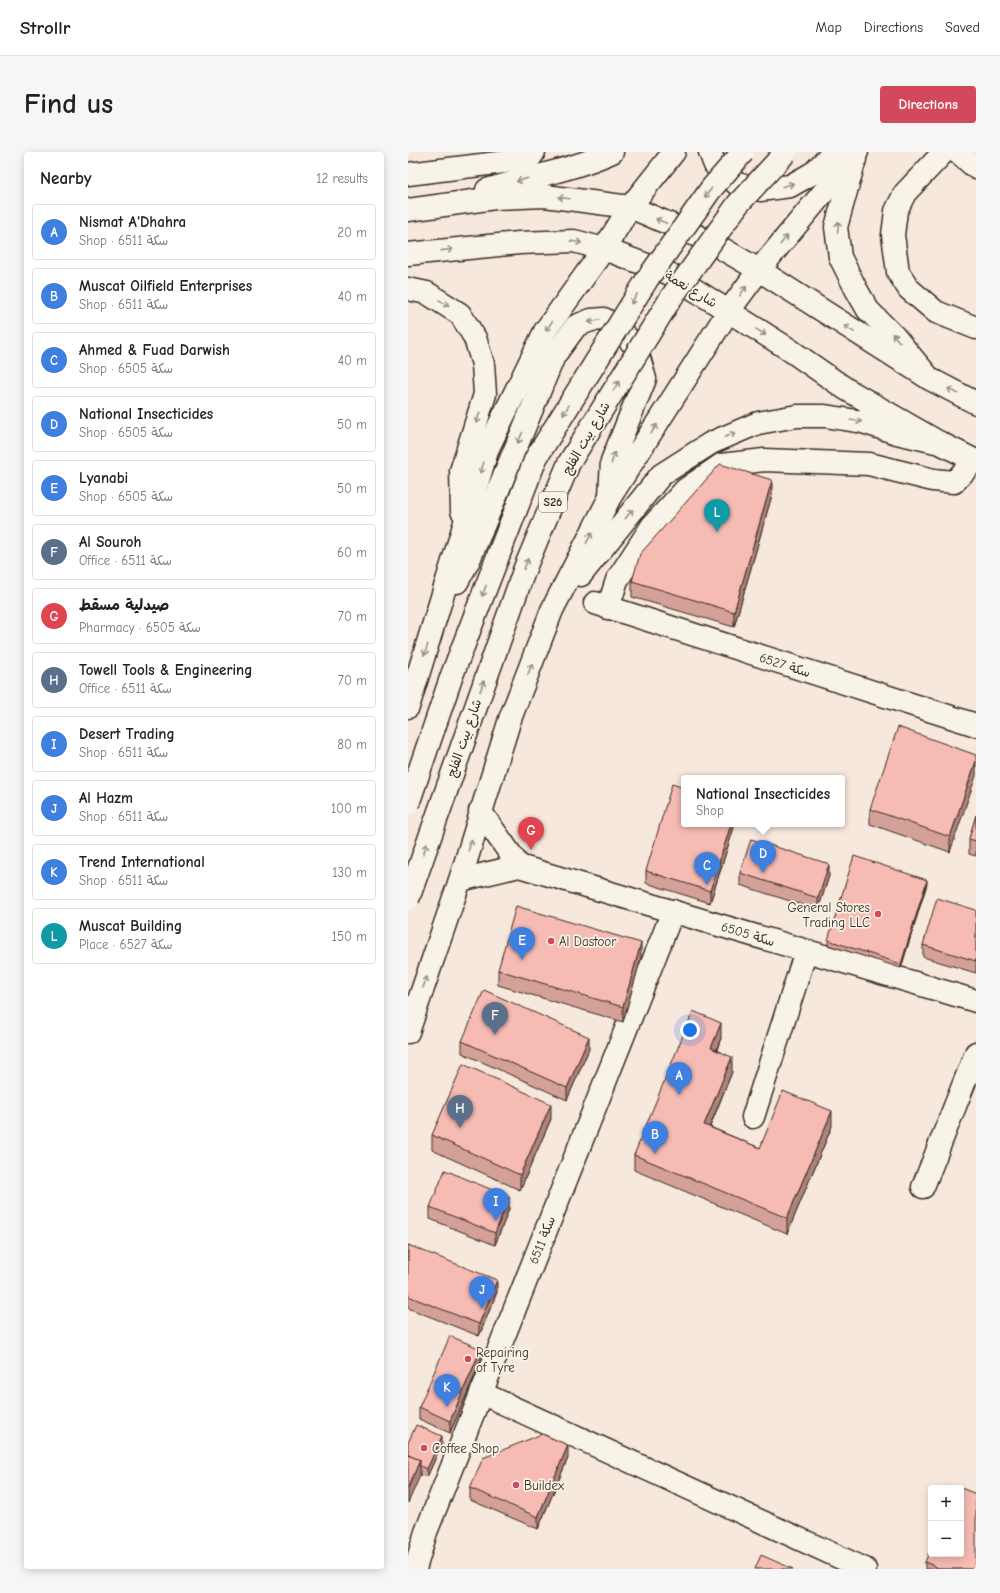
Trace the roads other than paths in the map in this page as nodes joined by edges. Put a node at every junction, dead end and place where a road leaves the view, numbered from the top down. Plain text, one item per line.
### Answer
1 (534, 152) edge
2 (612, 152) edge
3 (674, 152) edge
4 (710, 152) edge
5 (743, 152) edge
6 (786, 152) edge
7 (834, 152) edge
8 (944, 152) edge
9 (958, 152) edge
10 (857, 153) edge
11 (976, 168) edge
12 (408, 174) edge
13 (441, 205) junction
14 (630, 207) junction
15 (408, 210) edge
16 (604, 249) junction
17 (408, 254) edge
18 (759, 270) junction
19 (408, 289) edge
20 (728, 312) junction
21 (976, 328) edge
22 (930, 379) junction
23 (976, 402) edge
24 (940, 443) junction
25 (975, 460) edge
26 (610, 497) junction
27 (462, 532) junction
28 (552, 610) junction
29 (436, 620) junction
30 (408, 707) edge
31 (976, 725) edge
32 (408, 804) edge
33 (480, 811) junction
34 (519, 866) junction
35 (460, 880) junction
36 (408, 899) edge
37 (673, 911) junction
38 (806, 951) junction
39 (976, 1001) edge
40 (408, 1032) edge
41 (976, 1053) edge
42 (753, 1117) dead end
43 (923, 1187) dead end
44 (481, 1393) junction
45 (415, 1569) edge
46 (866, 1569) edge

1 - 12 street
2 -> 13 street
3 - 14 street
4 -> 7 street
5 -> 32 street, S26, bridge
36 -> 6 street, شارع بيت الفلج / S26, bridge
8 - 21 street
9 - 11 street
18 -> 10 street
22 -> 10 street
14 -> 13 street
13 - 15 street
14 - 16 street
18 -> 14 street
17 -> 16 street, شارع نعمة
16 - 20 street, شارع نعمة
16 -> 27 street
20 -> 18 street
22 -> 18 street
19 -> 27 street
20 -> 24 street, شارع نعمة
26 -> 20 street
23 -> 22 street
24 - 25 street
28 -> 24 street
25 - 31 street, سكة 6527
28 -> 26 street
26 -> 29 street
27 - 29 street
33 -> 28 street
29 -> 30 street
33 - 34 street
35 -> 33 street
34 - 35 street, سكة 6505
34 - 37 street, سكة 6505
40 -> 35 street
37 - 38 street, سكة 6505
37 - 44 street, سكة 6511
38 - 39 street, سكة 6505
38 - 42 street
41 - 43 street
44 - 45 street, سكة 6511
44 - 46 street

